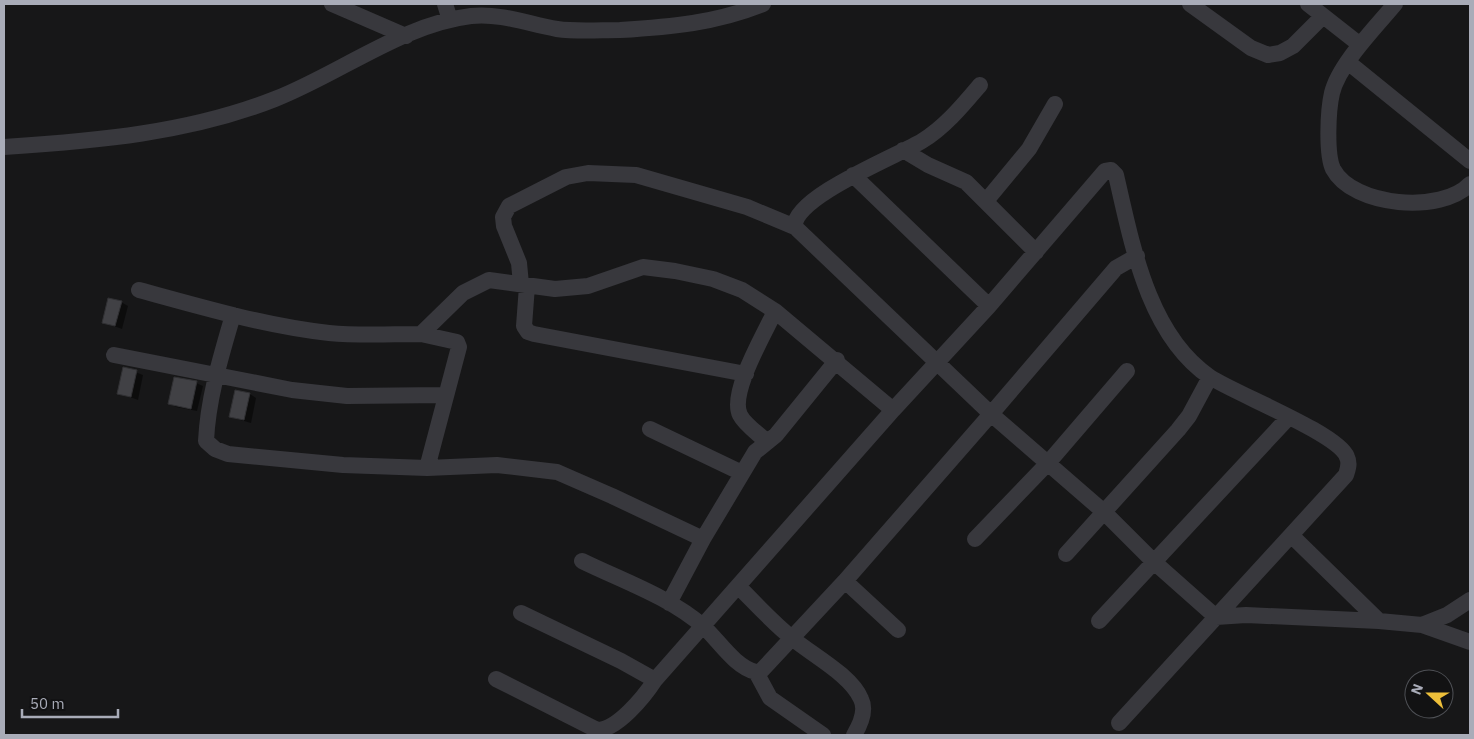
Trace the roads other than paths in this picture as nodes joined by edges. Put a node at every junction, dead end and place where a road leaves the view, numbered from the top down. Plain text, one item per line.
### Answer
1 (334, 4) edge
2 (445, 4) edge
3 (763, 4) edge
4 (1190, 4) edge
5 (1308, 4) edge
6 (1395, 4) edge
7 (1323, 16) junction
8 (450, 20) junction
9 (406, 36) junction
10 (1359, 44) junction
11 (1349, 63) junction
12 (980, 85) dead end
13 (1055, 104) dead end
14 (4, 147) edge
15 (903, 150) junction
16 (1470, 161) edge
17 (853, 175) junction
18 (1470, 184) edge
19 (986, 201) junction
20 (795, 227) junction
21 (1036, 252) junction
22 (1137, 256) junction
23 (524, 285) junction
24 (139, 290) dead end
25 (989, 306) junction
26 (775, 311) junction
27 (232, 315) junction
28 (421, 334) junction
29 (114, 355) dead end
30 (837, 360) junction
31 (937, 364) junction
32 (1127, 371) dead end
33 (746, 374) junction
34 (216, 376) junction
35 (1210, 377) junction
36 (444, 395) junction
37 (894, 410) junction
38 (991, 414) junction
39 (1288, 418) junction
40 (650, 429) dead end
41 (767, 442) junction
42 (1048, 463) junction
43 (427, 468) junction
44 (742, 473) junction
45 (1104, 512) junction
46 (1292, 536) junction
47 (703, 539) junction
48 (976, 539) dead end
49 (1066, 554) dead end
50 (582, 561) dead end
51 (1154, 562) junction
52 (845, 581) junction
53 (739, 587) junction
54 (1470, 600) edge
55 (669, 603) junction
56 (521, 613) dead end
57 (1216, 617) junction
58 (1099, 620) dead end
59 (1379, 621) junction
60 (1422, 625) junction
61 (704, 627) junction
62 (898, 630) dead end
63 (791, 638) junction
64 (1470, 642) edge
65 (756, 672) junction
66 (496, 678) dead end
67 (655, 680) junction
68 (1119, 723) dead end
69 (823, 735) edge
70 (854, 735) edge

1 - 9 street
2 - 8 street
3 - 8 street
4 - 7 street
5 - 7 street
6 - 10 street
7 - 10 street
8 - 9 street
9 - 14 street
10 - 11 street
11 - 16 street
11 - 18 street
12 - 15 street
13 - 19 street
15 - 17 street
15 - 19 street
17 - 20 street
17 - 25 street
19 - 21 street
20 - 23 street
20 - 31 street
21 - 22 street
21 - 25 street
22 - 35 street
22 - 38 street
23 - 26 street
23 - 28 street
23 - 33 street
24 - 27 street
25 - 31 street
26 - 30 street
26 - 33 street
27 - 28 street
27 - 34 street
28 - 36 street
29 - 34 street
30 - 37 street
30 - 41 street
31 - 37 street
31 - 38 street
32 - 42 street
33 - 41 street
34 - 36 street
34 - 43 street
35 - 39 street
35 - 45 street
36 - 43 street
37 - 53 street
38 - 42 street
38 - 52 street
39 - 46 street
39 - 51 street
40 - 44 street
41 - 44 street
42 - 45 street
42 - 48 street
43 - 47 street
44 - 47 street
45 - 49 street
45 - 51 street
46 - 57 street
46 - 59 street
47 - 55 street
50 - 55 street
51 - 57 street
51 - 58 street
52 - 62 street
52 - 63 street
53 - 61 street
53 - 63 street
54 - 60 street
55 - 61 street
56 - 67 street
57 - 59 street
57 - 68 street
59 - 60 street
60 - 64 street
61 - 65 street
61 - 67 street
63 - 65 street
63 - 70 street
65 - 69 street
66 - 67 street

